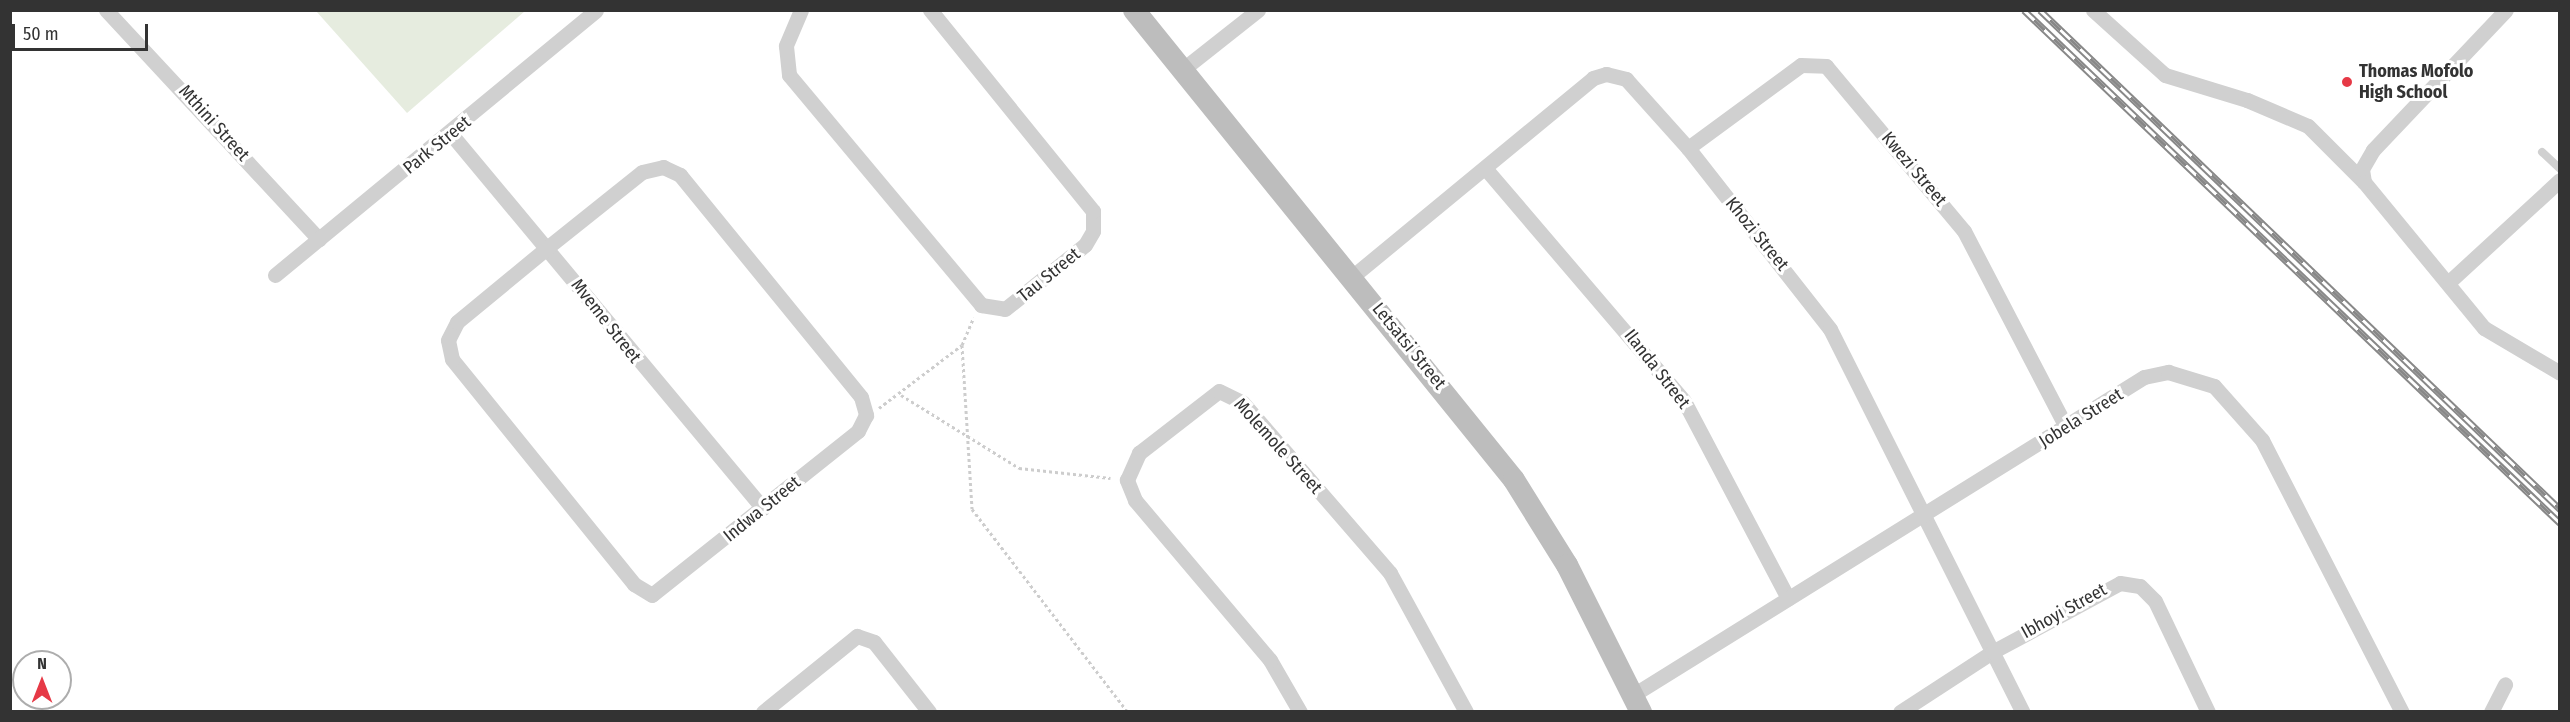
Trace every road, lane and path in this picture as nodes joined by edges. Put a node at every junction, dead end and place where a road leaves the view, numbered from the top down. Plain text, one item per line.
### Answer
1 (106, 10) edge
2 (596, 10) edge
3 (801, 10) edge
4 (930, 10) edge
5 (1134, 10) edge
6 (1258, 10) edge
7 (2093, 10) edge
8 (2506, 10) edge
9 (1182, 70) junction
10 (451, 134) junction
11 (1688, 148) junction
12 (2542, 152) dead end
13 (1485, 168) junction
14 (2559, 169) edge
15 (2559, 180) edge
16 (2364, 182) junction
17 (319, 239) junction
18 (548, 247) junction
19 (275, 275) dead end
20 (1353, 276) junction
21 (2450, 281) junction
22 (981, 305) junction
23 (962, 345) junction
24 (2559, 373) edge
25 (901, 395) junction
26 (866, 408) junction
27 (2066, 427) junction
28 (965, 435) junction
29 (1127, 480) junction
30 (763, 508) junction
31 (1928, 515) junction
32 (1788, 598) junction
33 (1992, 652) junction
34 (2505, 684) dead end
35 (1637, 703) edge
36 (763, 711) edge
37 (929, 711) edge
38 (1128, 711) edge
39 (1300, 711) edge
40 (1466, 711) edge
41 (1900, 711) edge
42 (2023, 711) edge
43 (2208, 711) edge
44 (2402, 711) edge
45 (2491, 711) edge

1 - 17 street, Mthini Street
2 - 10 street, Park Street
3 - 22 street
4 - 22 street, Tau Street
5 - 9 street, Letsatsi Street
6 - 9 street
7 - 16 street
8 - 16 street
9 - 20 street, Letsatsi Street
10 - 17 street, Park Street
10 - 18 street, Mveme Street
11 - 13 street, Khozi Street
11 - 27 street, Kwezi Street
11 - 31 street, Khozi Street
12 - 14 lane
13 - 20 street, Khozi Street
13 - 32 street, Ilanda Street
15 - 21 street
16 - 21 street
17 - 19 street, Park Street
18 - 26 street, Indwa Street
18 - 30 street, Mveme Street
18 - 30 street, Indwa Street
20 - 35 street, Letsatsi Street
21 - 24 street
22 - 23 path
23 - 25 path
23 - 28 path
25 - 26 path
25 - 28 path
26 - 30 street, Indwa Street
27 - 31 street, Jobela Street
27 - 44 street, Jobela Street
28 - 29 path
28 - 38 path
29 - 39 street
29 - 40 street, Molemole Street
31 - 32 street, Jobela Street
31 - 33 street, Khozi Street
32 - 35 street, Jobela Street
33 - 41 street, Ibhoyi Street
33 - 42 street, Khozi Street
33 - 43 street, Ibhoyi Street
34 - 45 street
36 - 37 street

